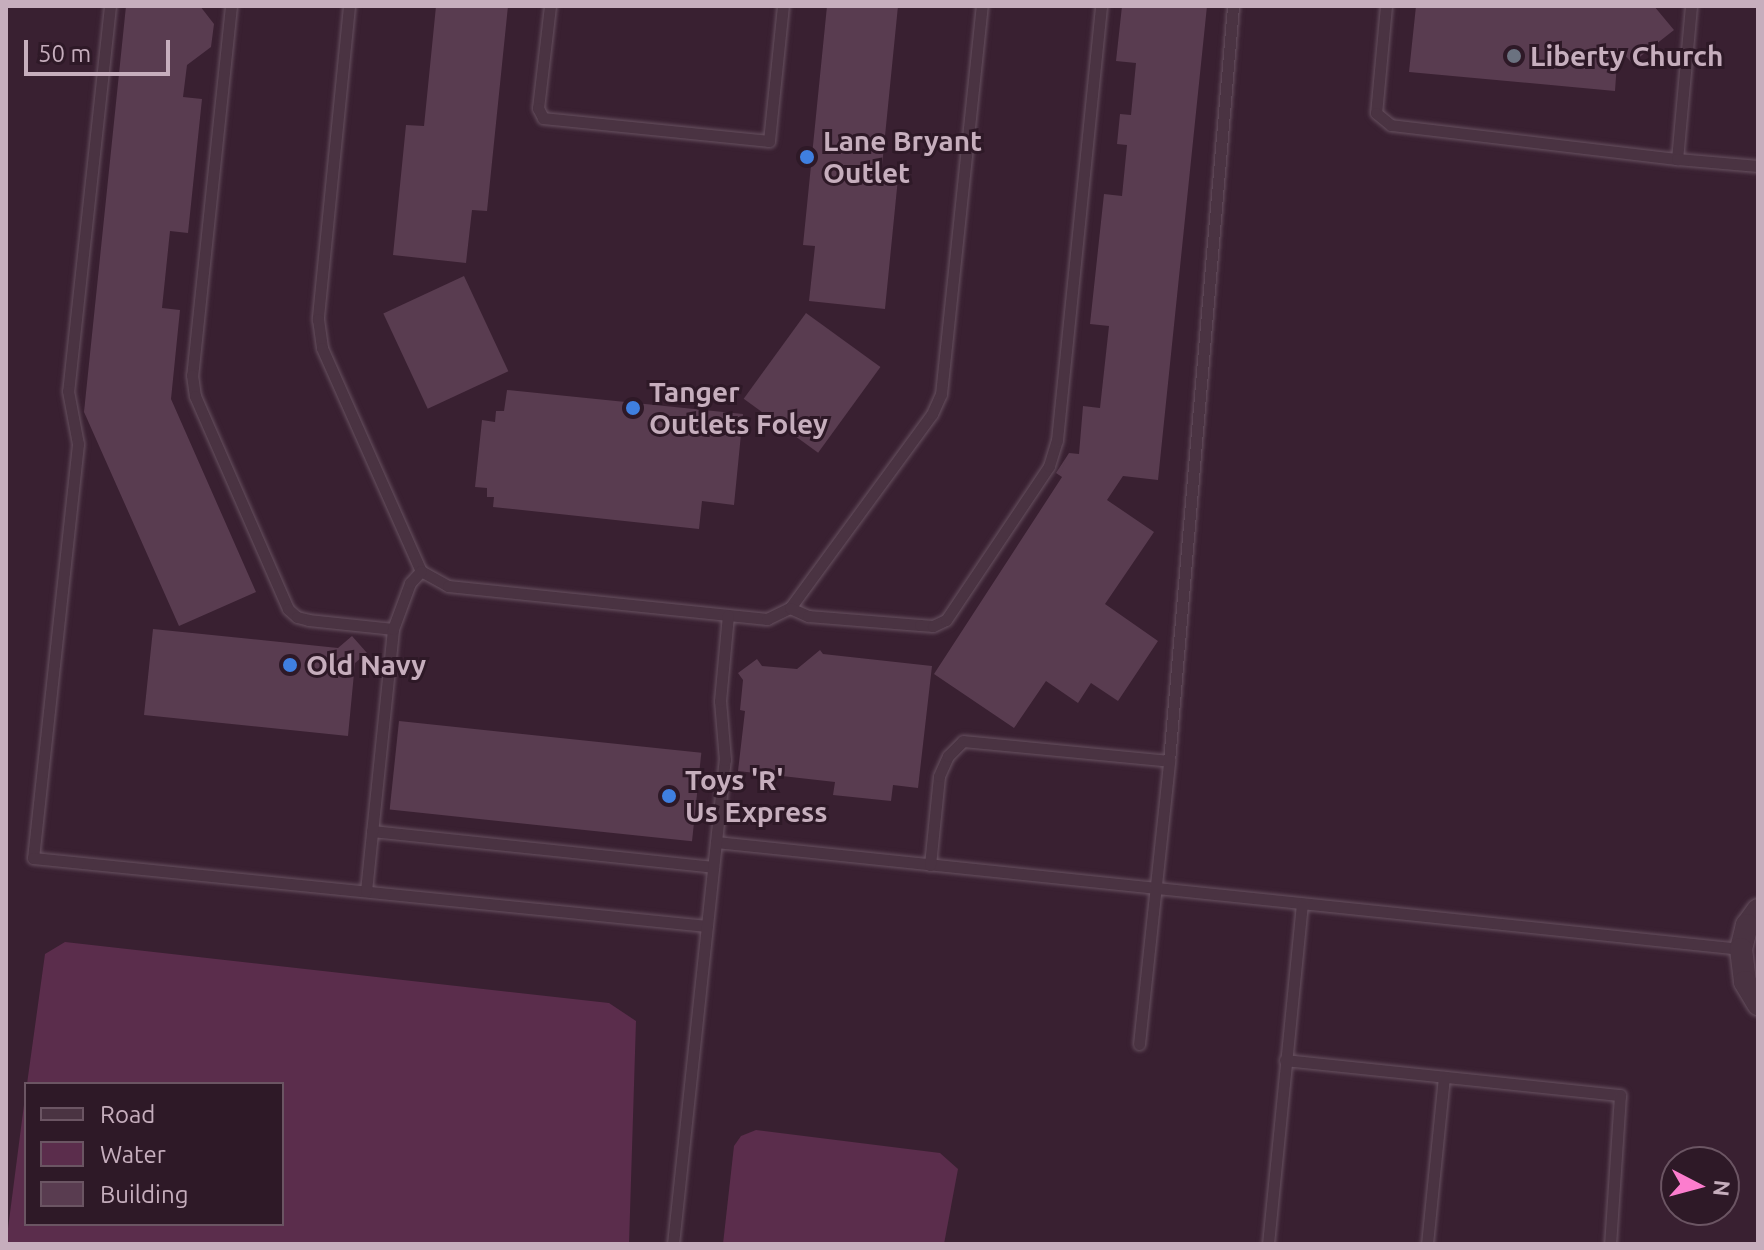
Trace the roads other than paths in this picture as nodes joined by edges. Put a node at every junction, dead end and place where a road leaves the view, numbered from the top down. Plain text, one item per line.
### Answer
1 (110, 6) edge
2 (231, 6) edge
3 (349, 6) edge
4 (550, 6) edge
5 (783, 6) edge
6 (982, 6) edge
7 (1101, 6) edge
8 (1233, 6) edge
9 (1386, 6) edge
10 (1691, 6) edge
11 (1677, 159) junction
12 (1758, 166) edge
13 (421, 571) junction
14 (790, 608) junction
15 (728, 615) junction
16 (393, 629) junction
17 (1169, 761) junction
18 (372, 831) junction
19 (716, 842) junction
20 (930, 865) junction
21 (713, 867) junction
22 (1157, 889) junction
23 (366, 891) junction
24 (1302, 904) junction
25 (1758, 910) edge
26 (707, 926) junction
27 (1741, 949) junction
28 (1758, 1004) edge
29 (1139, 1044) dead end
30 (1285, 1060) junction
31 (1444, 1077) junction
32 (673, 1244) edge
33 (1268, 1244) edge
34 (1427, 1244) edge
35 (1610, 1244) edge

1 - 23 lane
2 - 16 lane
3 - 13 lane
4 - 5 lane
6 - 14 lane
7 - 14 lane
8 - 17 lane
9 - 11 lane
10 - 11 lane
11 - 12 lane
13 - 15 lane
13 - 16 lane
14 - 15 lane
15 - 19 lane
16 - 18 lane
17 - 20 lane
17 - 22 lane
18 - 21 lane
18 - 23 lane
19 - 20 lane
19 - 21 lane
20 - 22 lane
21 - 26 lane
22 - 24 lane
22 - 29 lane
23 - 26 lane
24 - 27 lane
24 - 30 lane
25 - 27 street
26 - 32 lane
27 - 28 street
30 - 31 lane
30 - 33 lane
31 - 34 lane
31 - 35 lane

